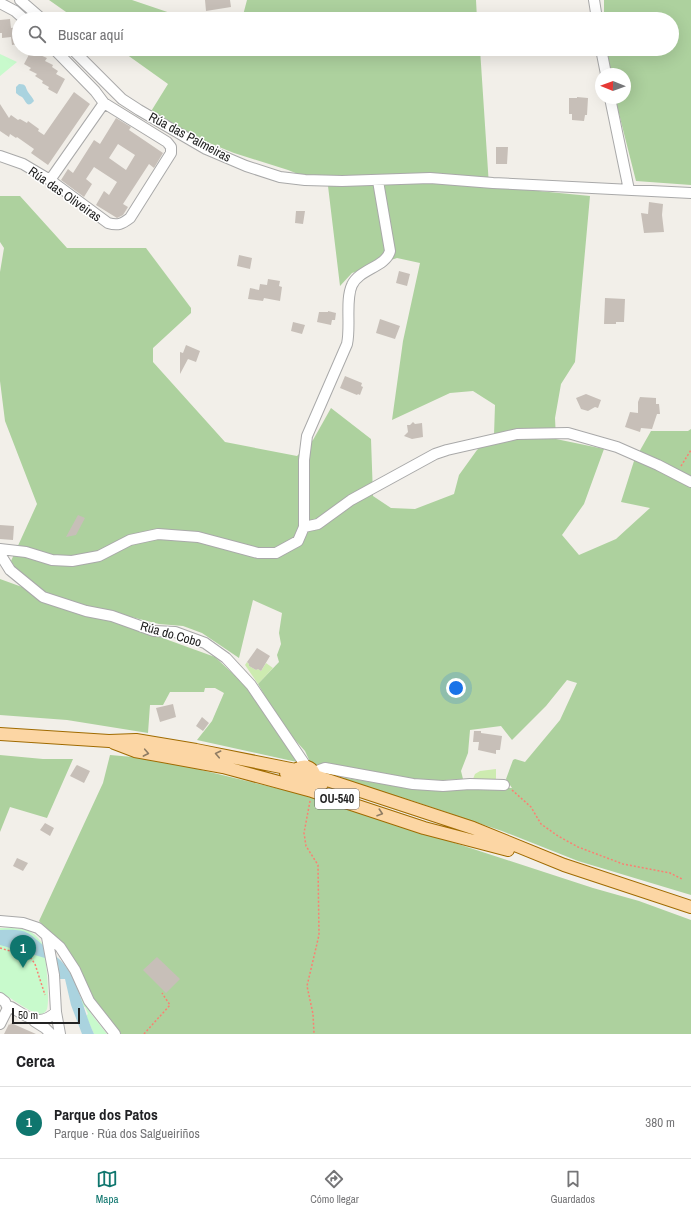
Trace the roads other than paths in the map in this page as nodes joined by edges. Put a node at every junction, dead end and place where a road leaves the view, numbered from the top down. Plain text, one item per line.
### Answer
1 (20, 0) edge
2 (594, 0) edge
3 (0, 3) edge
4 (16, 12) edge
5 (34, 12) edge
6 (597, 12) edge
7 (61, 56) edge
8 (79, 56) edge
9 (602, 56) edge
10 (605, 68) edge
11 (104, 103) junction
12 (611, 104) edge
13 (0, 156) edge
14 (50, 180) junction
15 (378, 180) junction
16 (629, 190) junction
17 (691, 193) edge
18 (108, 223) joint
19 (691, 482) edge
20 (304, 527) junction
21 (0, 549) edge
22 (0, 554) edge
23 (0, 726) edge
24 (0, 734) edge
25 (29, 735) junction
26 (109, 741) junction
27 (311, 779) junction
28 (504, 785) road end
29 (564, 865) junction
30 (691, 907) edge
31 (0, 920) edge
32 (47, 937) junction
33 (0, 998) edge
34 (8, 1008) junction
35 (56, 1012) junction
36 (34, 1021) junction
37 (0, 1024) edge
38 (51, 1034) edge
39 (60, 1034) edge
40 (115, 1034) edge

1 - 5 street
2 - 6 street
3 - 4 street
7 - 11 street, Rúa das Palmeiras
8 - 15 street, Rúa das Palmeiras
9 - 10 street
11 - 14 street
11 - 18 street, Rúa das Palmeiras
12 - 16 street
13 - 14 street, Rúa das Oliveiras
14 - 18 street, Rúa das Oliveiras
15 - 16 street, Rúa das Palmeiras
15 - 20 street
16 - 17 street, Rúa das Palmeiras
19 - 20 street
20 - 21 street
22 - 27 street, Rúa do Cobo
23 - 25 main road
24 - 25 main road, OU-540
25 - 26 main road, OU-540
26 -> 27 main road, OU-540
27 -> 26 main road, OU-540
27 - 28 street
27 - 29 main road, OU-540
27 -> 29 main road, OU-540
29 - 30 main road, OU-540
31 - 32 street
32 - 35 street
32 - 40 street
33 - 34 street
34 - 36 street
34 - 37 street
35 - 36 street
35 - 39 street
36 - 38 street

